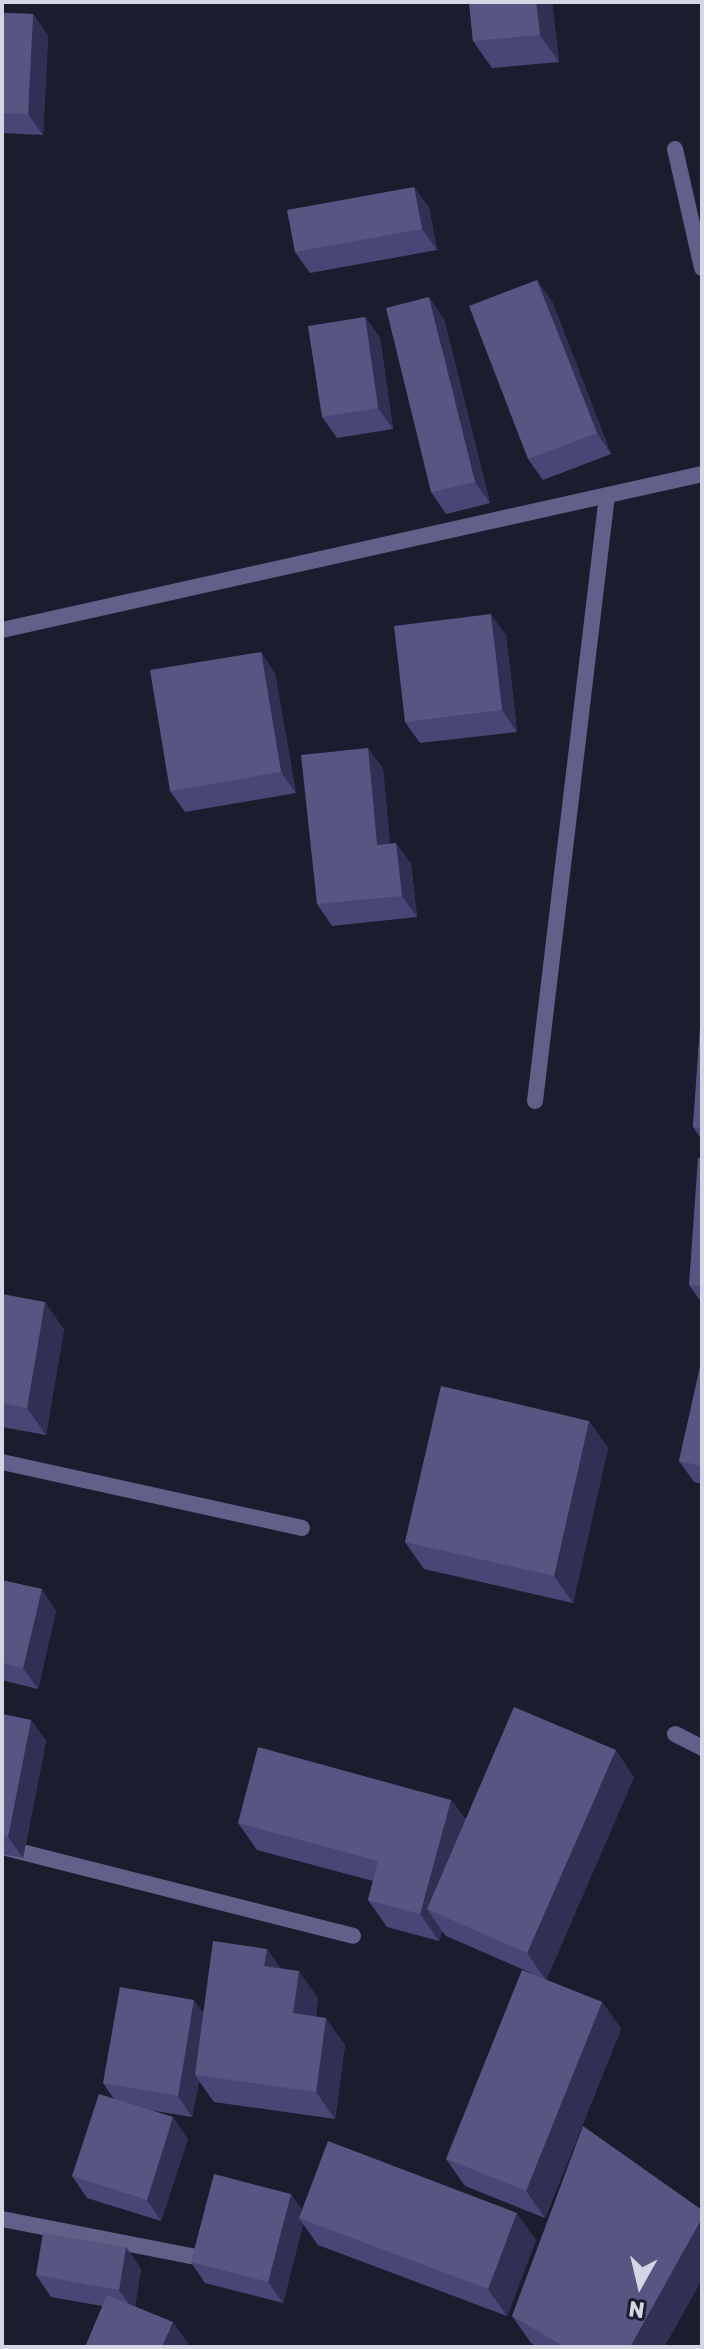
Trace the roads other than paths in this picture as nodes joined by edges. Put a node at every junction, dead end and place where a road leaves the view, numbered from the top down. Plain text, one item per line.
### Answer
1 (675, 149) dead end
2 (702, 268) edge
3 (702, 474) edge
4 (607, 495) junction
5 (2, 630) edge
6 (535, 1101) dead end
7 (2, 1462) edge
8 (302, 1528) dead end
9 (675, 1734) dead end
10 (702, 1748) edge
11 (2, 1847) edge
12 (353, 1936) dead end
13 (2, 2219) edge
14 (195, 2257) edge

1 - 2 street
3 - 4 street
4 - 5 street
4 - 6 street
7 - 8 street
9 - 10 street
11 - 12 street
13 - 14 street

